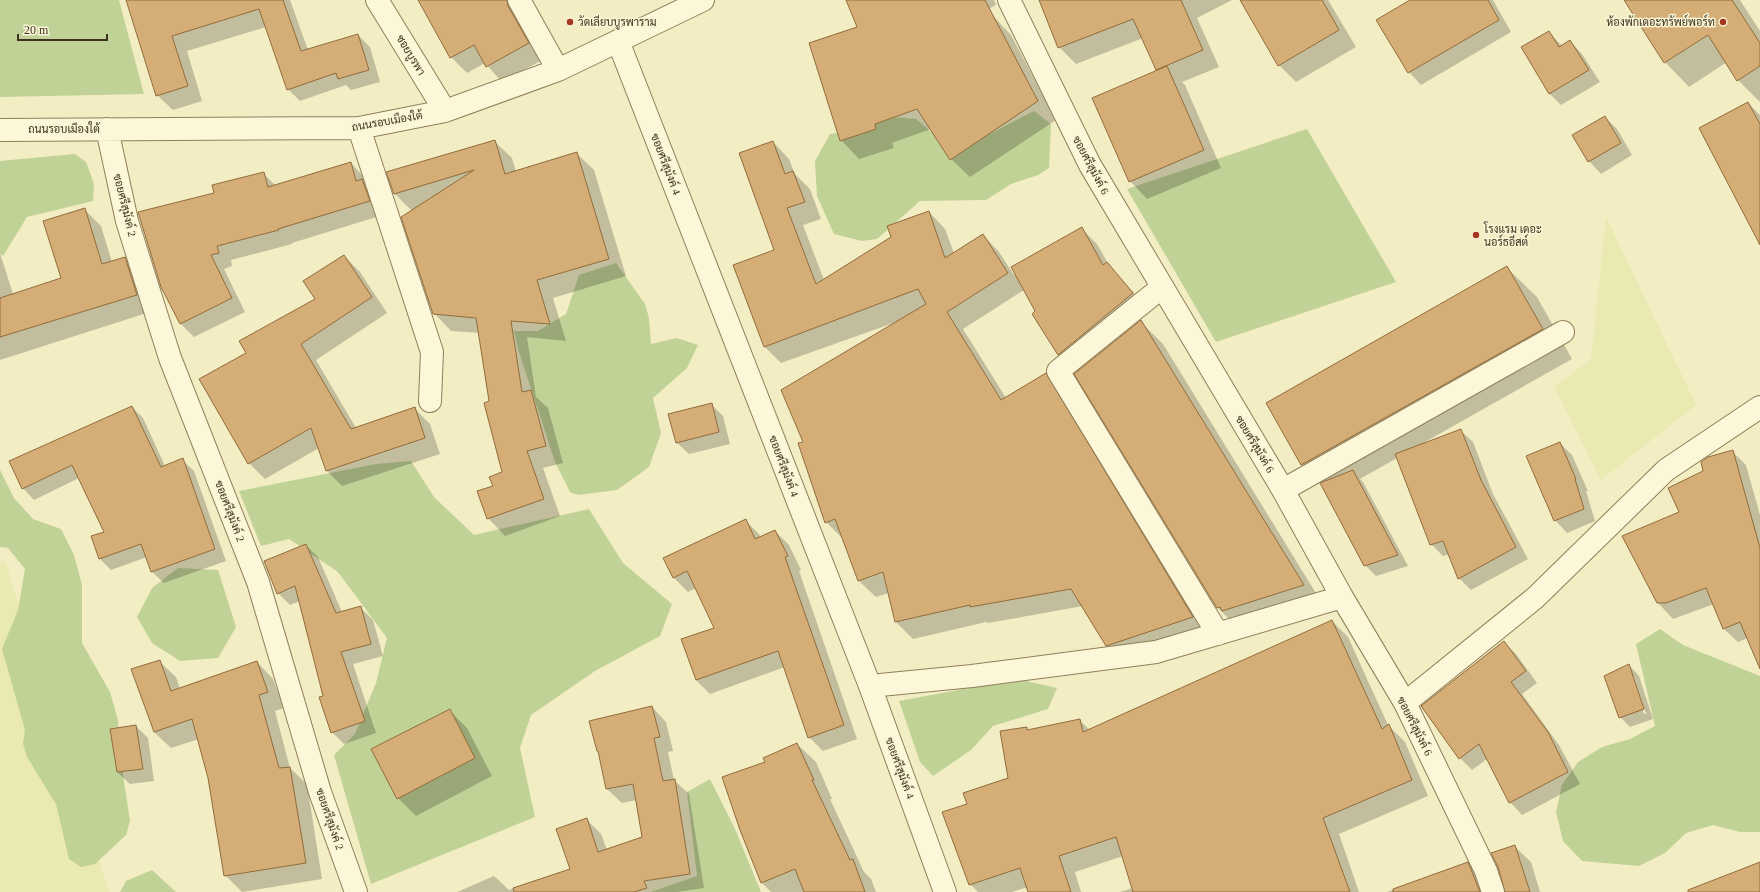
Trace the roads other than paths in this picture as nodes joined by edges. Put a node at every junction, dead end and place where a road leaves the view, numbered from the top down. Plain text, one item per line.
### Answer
1 (377, 0) edge
2 (519, 0) edge
3 (703, 0) edge
4 (1009, 0) edge
5 (618, 41) junction
6 (558, 70) junction
7 (444, 111) junction
8 (359, 128) junction
9 (108, 129) junction
10 (0, 130) edge
11 (1162, 288) junction
12 (1563, 332) dead end
13 (430, 401) dead end
14 (1760, 406) edge
15 (1283, 490) junction
16 (1342, 597) junction
17 (1218, 634) junction
18 (870, 686) junction
19 (1405, 703) junction
20 (356, 892) edge
21 (945, 892) edge
22 (1493, 892) edge

1 - 7 street, ซอยบูรพา
2 - 6 street
3 - 5 street, ถนนรอบเมืองใต้
4 - 11 street, ซอยศรีสุมังค์ 6
5 - 6 street, ถนนรอบเมืองใต้
5 - 18 street, ซอยศรีสุมังค์ 4
6 - 7 street, ถนนรอบเมืองใต้
7 - 8 street, ถนนรอบเมืองใต้
8 - 9 street, ถนนรอบเมืองใต้
8 - 13 street
9 - 10 street, ถนนรอบเมืองใต้
9 - 20 street, ซอยศรีสุมังค์ 2
11 - 15 street, ซอยศรีสุมังค์ 6
11 - 17 street
12 - 15 street
14 - 19 street
15 - 16 street, ซอยศรีสุมังค์ 6
16 - 17 street
16 - 19 street, ซอยศรีสุมังค์ 6
17 - 18 street
18 - 21 street, ซอยศรีสุมังค์ 4
19 - 22 street, ซอยศรีสุมังค์ 6

